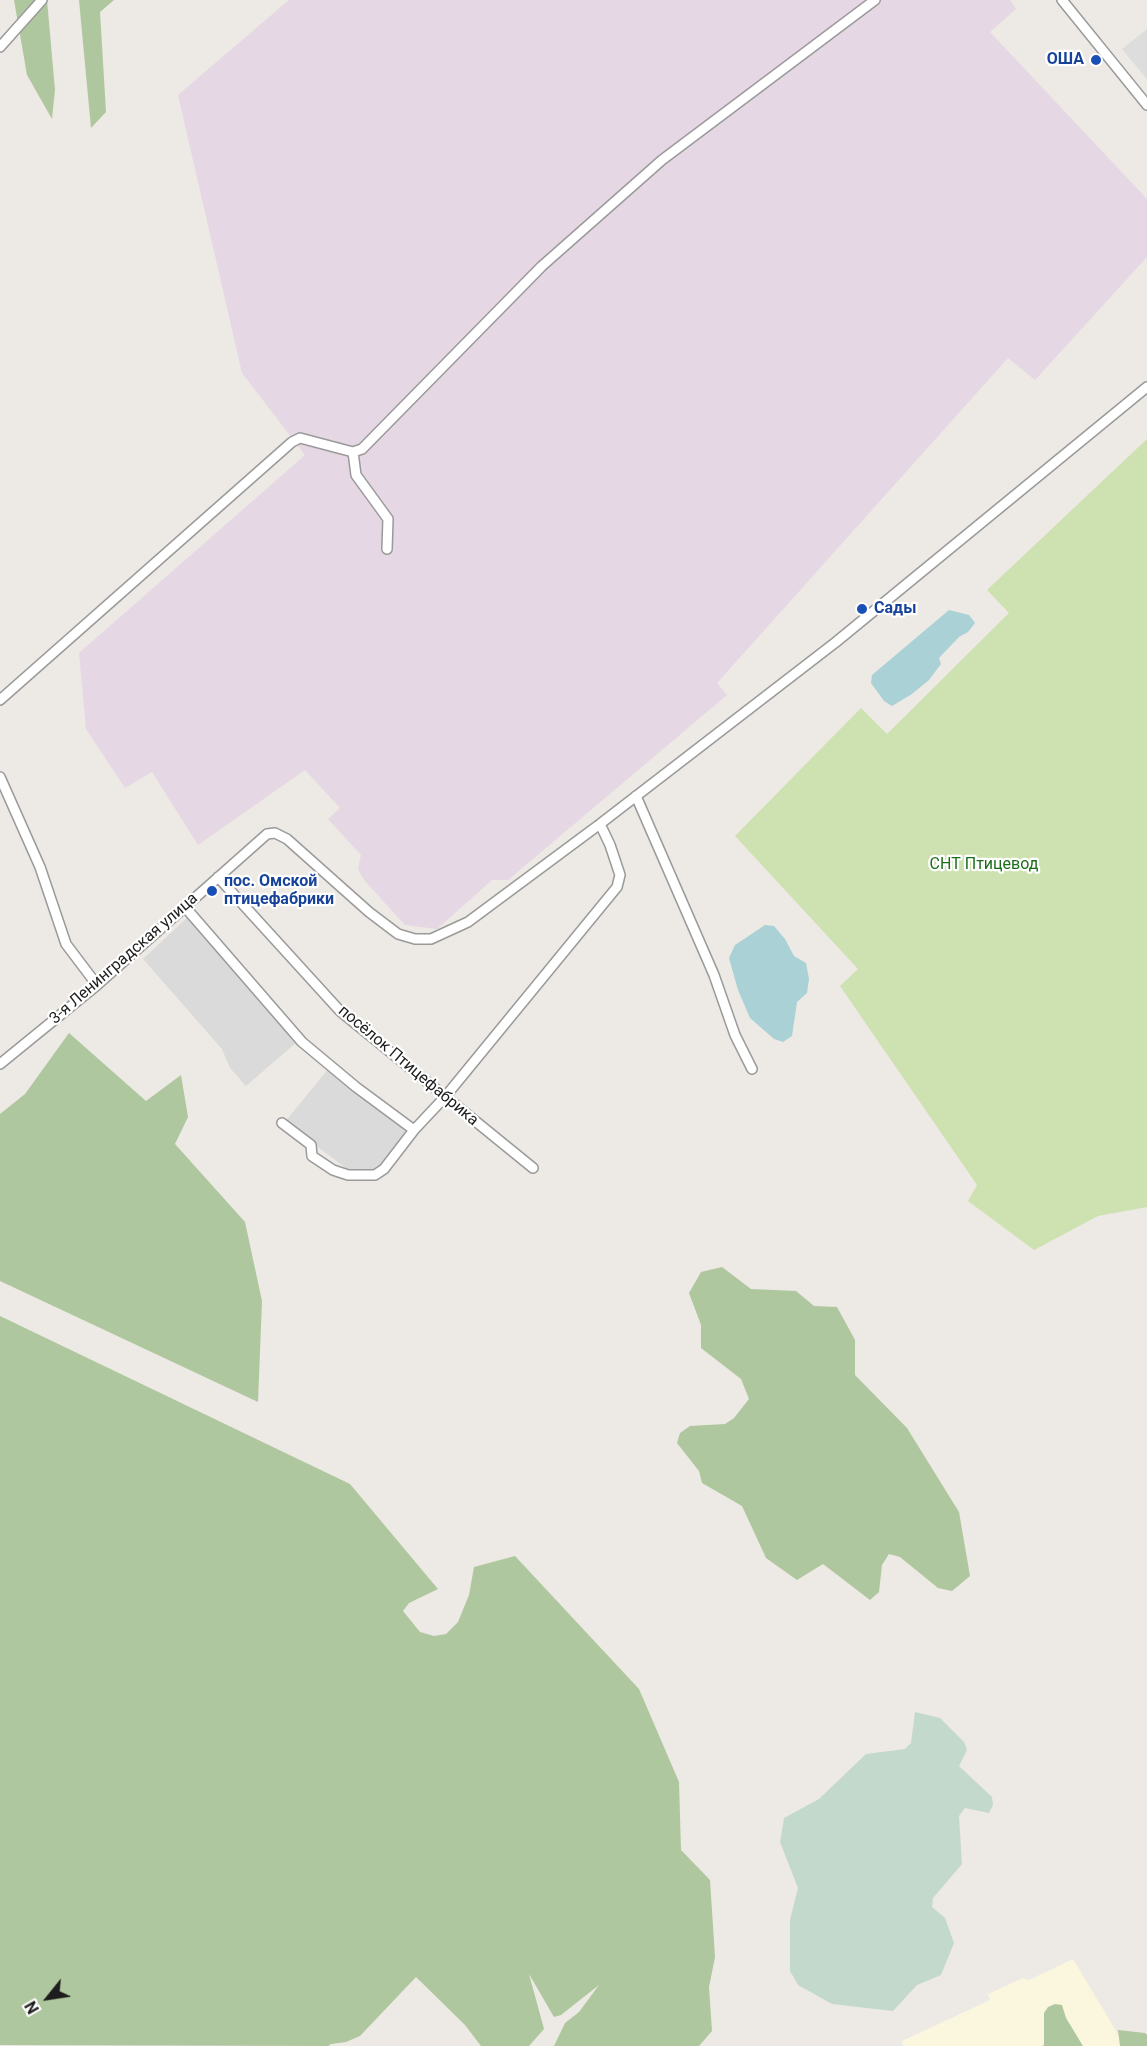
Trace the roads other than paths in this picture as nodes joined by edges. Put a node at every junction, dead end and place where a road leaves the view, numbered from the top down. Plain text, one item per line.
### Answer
1 (42, 0) edge
2 (874, 0) edge
3 (1062, 0) edge
4 (0, 47) edge
5 (1147, 105) edge
6 (1143, 390) edge
7 (1147, 401) edge
8 (353, 452) junction
9 (387, 549) dead end
10 (0, 700) edge
11 (0, 777) edge
12 (636, 796) junction
13 (600, 824) junction
14 (218, 877) junction
15 (185, 907) junction
16 (97, 985) junction
17 (0, 1064) edge
18 (752, 1070) dead end
19 (445, 1097) junction
20 (282, 1123) dead end
21 (414, 1130) junction
22 (533, 1168) dead end

1 - 4 street
2 - 8 street
3 - 5 street
6 - 7 street
6 - 12 street
8 - 9 street
8 - 10 street
11 - 16 street
12 - 13 street
12 - 18 street
13 - 14 street, 3-я Ленинградская улица
13 - 19 street
14 - 15 street, 3-я Ленинградская улица
14 - 19 street, посёлок Птицефабрика
15 - 16 street, 3-я Ленинградская улица
15 - 21 street
16 - 17 street, 3-я Ленинградская улица
19 - 21 street
19 - 22 street, посёлок Птицефабрика
20 - 21 street

